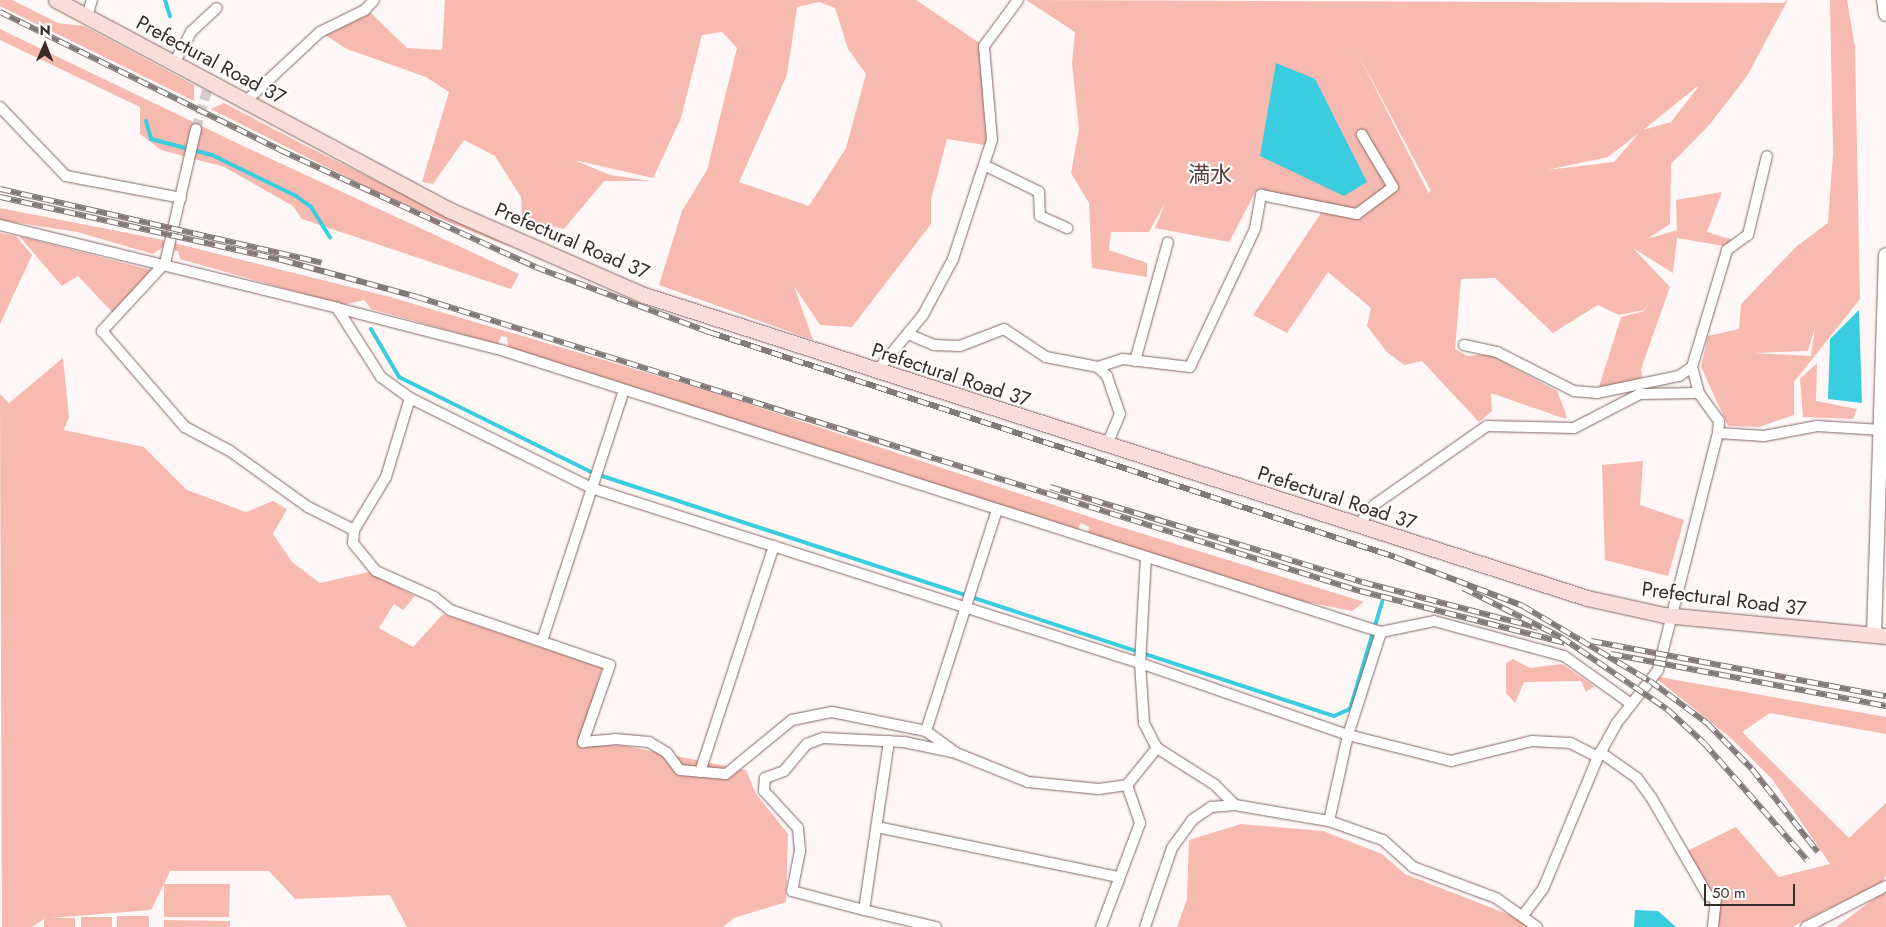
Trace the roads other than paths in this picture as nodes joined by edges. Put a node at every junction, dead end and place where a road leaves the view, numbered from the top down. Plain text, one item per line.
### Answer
1 (56, 0) edge
2 (92, 0) edge
3 (374, 0) edge
4 (1018, 0) edge
5 (1884, 0) edge
6 (217, 8) dead end
7 (1886, 14) edge
8 (87, 16) junction
9 (174, 63) junction
10 (246, 102) junction
11 (0, 107) edge
12 (196, 129) tunnel mouth
13 (1362, 135) dead end
14 (1767, 156) dead end
15 (984, 165) junction
16 (181, 198) junction
17 (0, 226) edge
18 (1067, 228) dead end
19 (1168, 242) dead end
20 (1886, 254) edge
21 (165, 263) junction
22 (1885, 301) edge
23 (337, 308) junction
24 (908, 334) junction
25 (1464, 346) dead end
26 (1135, 361) junction
27 (1098, 367) junction
28 (1692, 367) junction
29 (876, 372) junction
30 (624, 390) junction
31 (1699, 394) junction
32 (410, 398) junction
33 (1881, 430) junction
34 (1718, 433) junction
35 (1107, 445) junction
36 (591, 488) junction
37 (997, 510) junction
38 (1882, 514) edge
39 (1358, 525) junction
40 (354, 530) junction
41 (774, 546) junction
42 (1146, 557) junction
43 (967, 607) junction
44 (1670, 615) junction
45 (1381, 632) junction
46 (1880, 636) edge
47 (542, 641) junction
48 (1140, 663) junction
49 (1630, 703) junction
50 (926, 731) junction
51 (1348, 735) junction
52 (890, 740) junction
53 (1157, 748) junction
54 (956, 753) junction
55 (1599, 754) junction
56 (700, 772) junction
57 (1127, 785) junction
58 (1235, 805) junction
59 (1329, 821) junction
60 (877, 827) junction
61 (1119, 878) junction
62 (1886, 886) edge
63 (864, 910) junction
64 (1524, 914) junction
65 (936, 927) edge
66 (1101, 927) edge
67 (1145, 927) edge
68 (1537, 927) edge
69 (1714, 927) edge
70 (1806, 927) edge

1 - 8 main road, Prefectural Road 37
2 - 8 street
3 - 10 street
4 - 15 street
5 - 7 street
6 - 9 street
8 - 9 main road, Prefectural Road 37
9 - 10 main road, Prefectural Road 37
10 - 29 main road, Prefectural Road 37
11 - 16 street
12 - 16 street
13 - 26 street
14 - 28 street
15 - 18 street
15 - 24 street
16 - 21 street
17 - 21 street
19 - 26 street
20 - 22 street
21 - 23 street
21 - 40 street
22 - 33 street
23 - 30 street
23 - 32 street
24 - 27 street
24 - 29 street
25 - 28 street
26 - 27 street
27 - 35 street
28 - 31 street
29 - 35 main road, Prefectural Road 37
30 - 36 street
30 - 37 street
31 - 34 street
31 - 39 street
32 - 36 street
32 - 40 street
33 - 34 street
33 - 38 street
34 - 44 street
35 - 39 main road, Prefectural Road 37
36 - 41 street
36 - 47 street
37 - 42 street
37 - 43 street
38 - 46 street
39 - 44 main road, Prefectural Road 37
40 - 47 street
41 - 43 street
41 - 56 street
42 - 45 street
42 - 48 street
43 - 48 street
43 - 50 street
44 - 46 main road, Prefectural Road 37
44 - 49 street
45 - 49 street
45 - 51 street
47 - 56 street
48 - 51 street
48 - 53 street
49 - 55 street
50 - 54 street
50 - 56 street
51 - 55 street
51 - 59 street
52 - 54 street
52 - 60 street
52 - 63 street
53 - 57 street
53 - 58 street
54 - 57 street
55 - 64 street
55 - 69 street
57 - 61 street
58 - 59 street
58 - 67 street
59 - 64 street
60 - 61 street
60 - 63 street
61 - 66 street
62 - 70 street
63 - 65 street
64 - 68 street

